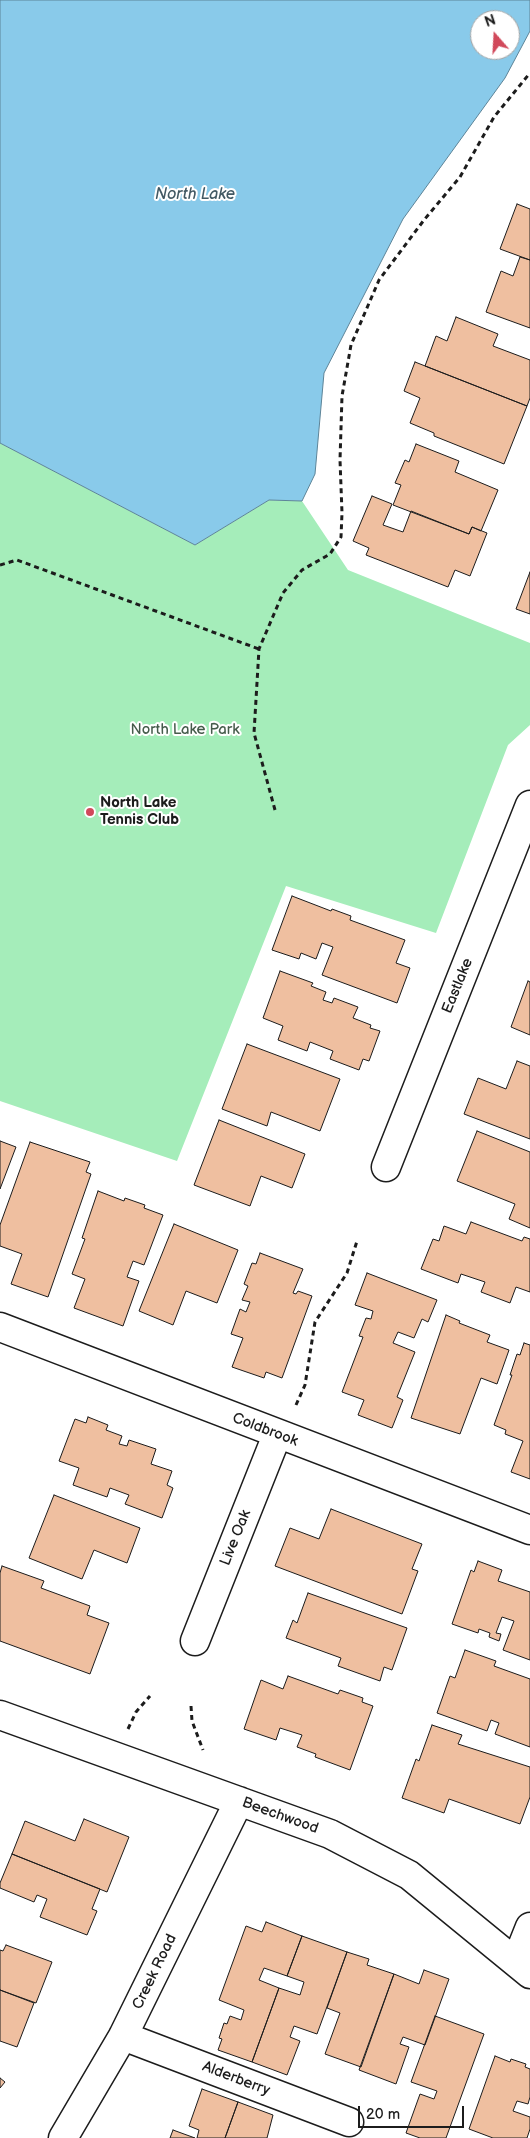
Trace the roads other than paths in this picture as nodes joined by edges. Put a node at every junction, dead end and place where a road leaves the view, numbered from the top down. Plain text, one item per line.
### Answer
1 (530, 805) edge
2 (386, 1167) dead end
3 (0, 1328) edge
4 (277, 1435) junction
5 (530, 1530) edge
6 (195, 1640) dead end
7 (0, 1715) edge
8 (239, 1801) junction
9 (530, 1927) edge
10 (523, 1968) edge
11 (123, 2036) junction
12 (349, 2122) dead end
13 (63, 2138) edge

1 - 2 street, Eastlake
3 - 4 street, Coldbrook
4 - 5 street, Coldbrook
4 - 6 street, Live Oak
7 - 8 street, Beechwood
8 - 10 street, Beechwood
8 - 11 street, Creek Road
9 - 10 street
11 - 12 street, Alderberry
11 - 13 street, Creek Road

